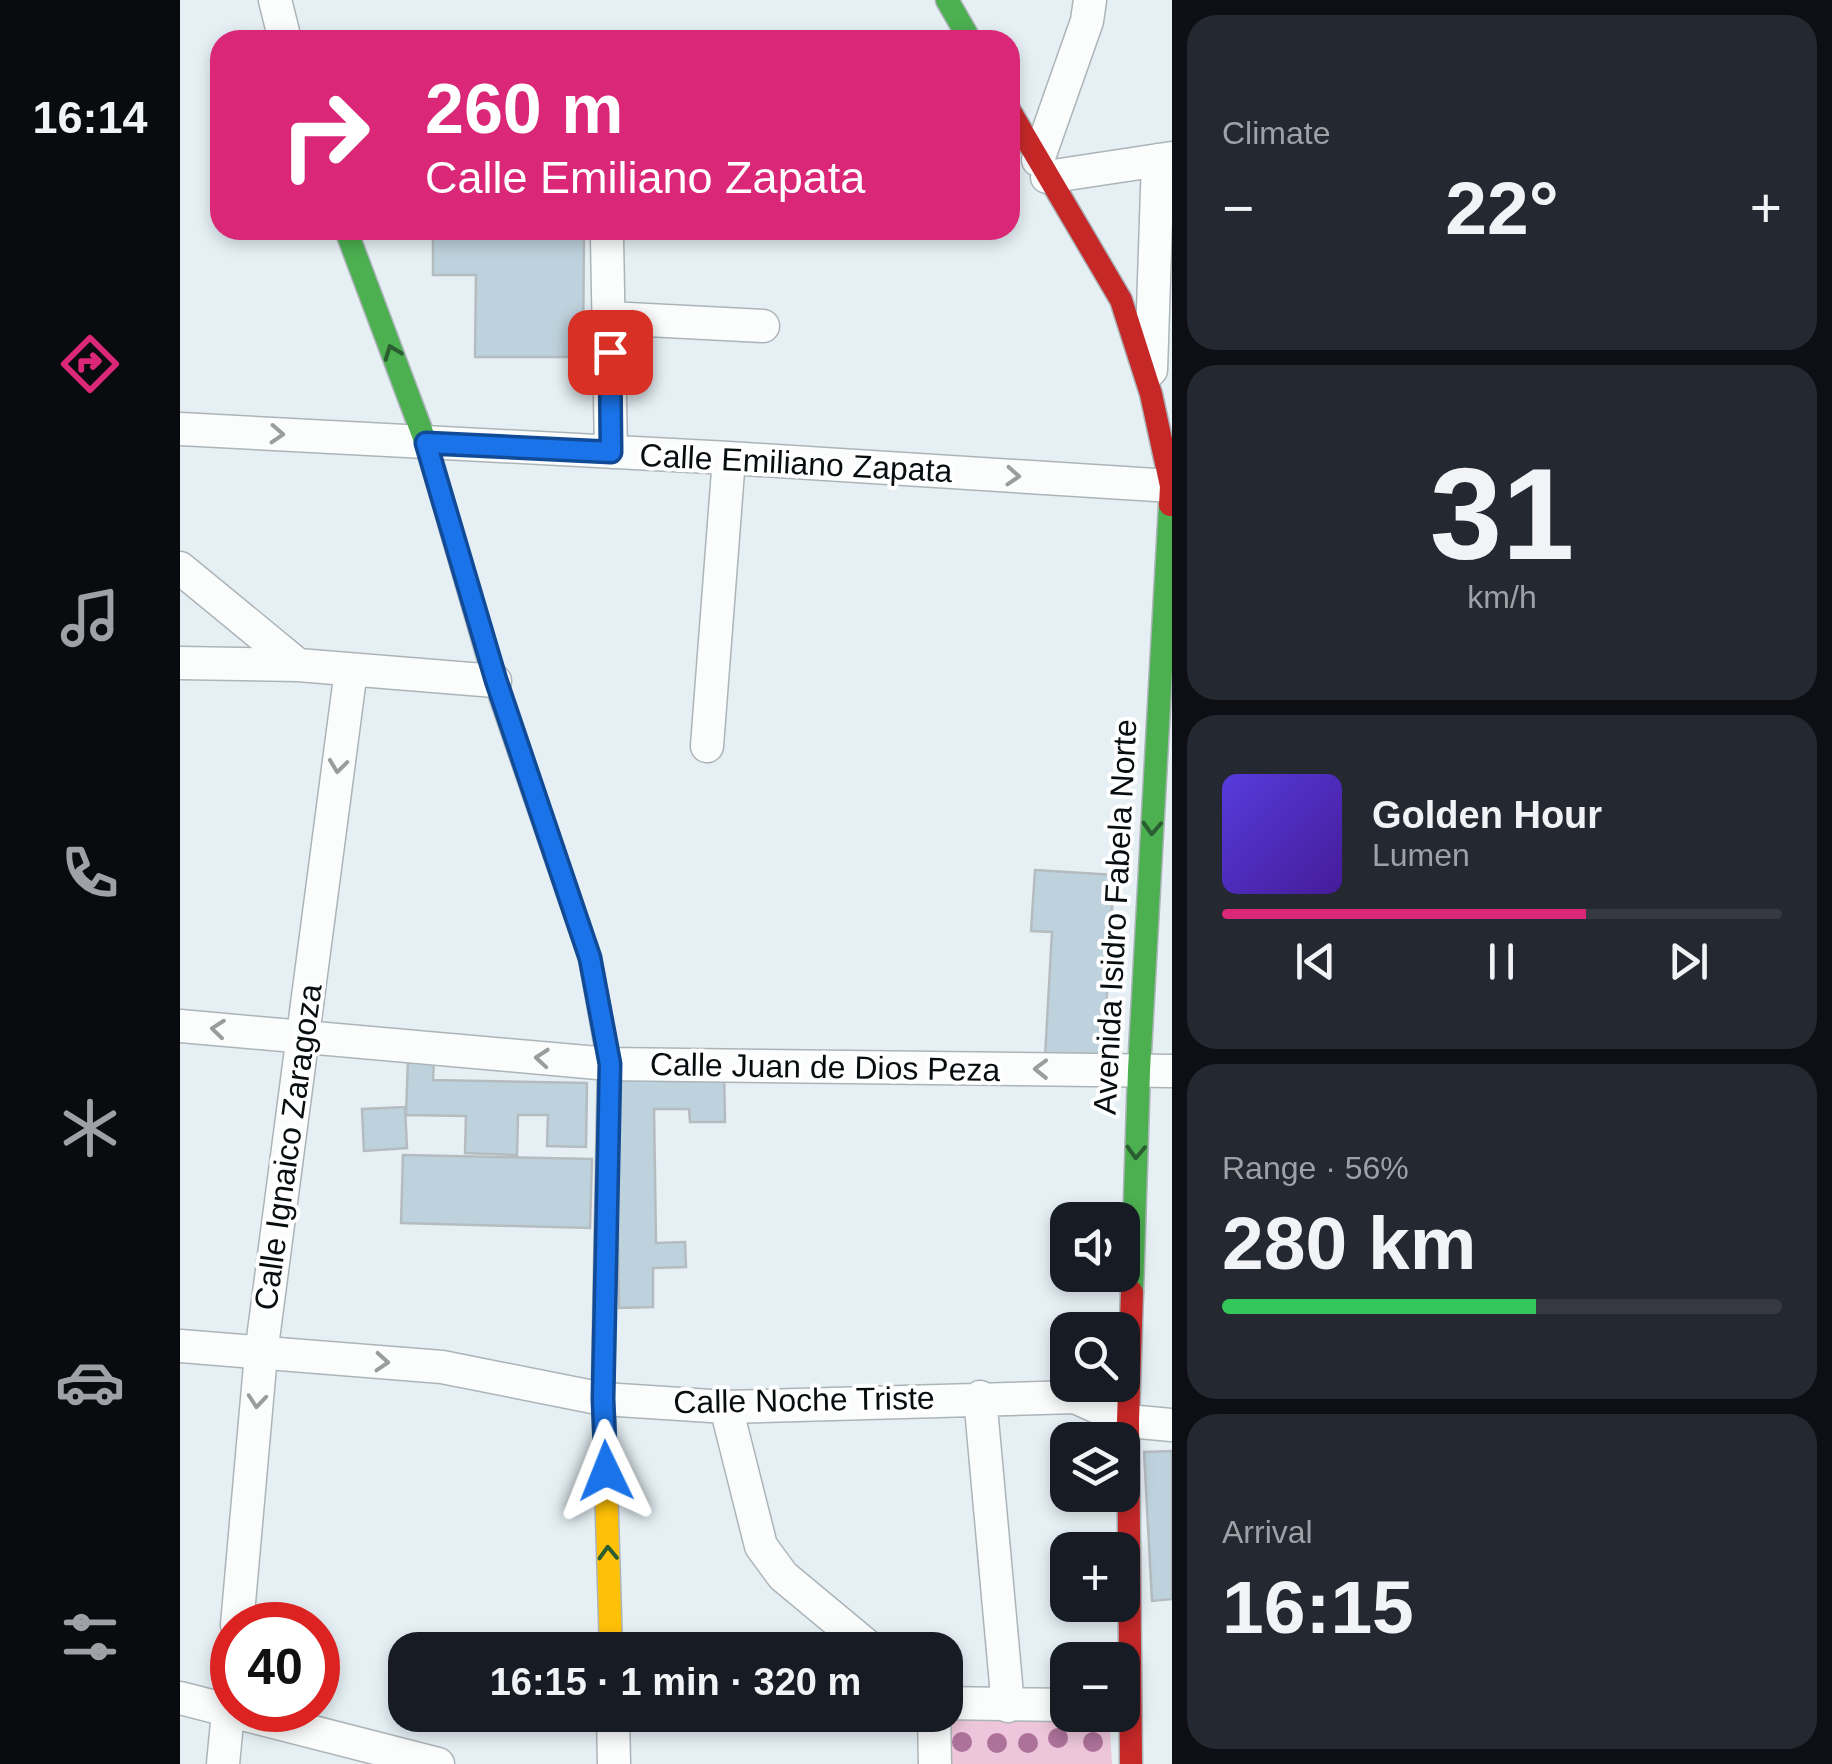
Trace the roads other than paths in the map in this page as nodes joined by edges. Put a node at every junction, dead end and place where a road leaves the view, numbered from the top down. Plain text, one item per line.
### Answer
1 (275, 0) edge
2 (947, 0) edge
3 (1090, 0) edge
4 (282, 30) edge
5 (964, 30) edge
6 (1020, 129) edge
7 (1165, 158) edge
8 (1042, 168) junction
9 (350, 240) edge
10 (607, 240) edge
11 (610, 318) junction
12 (763, 326) dead end
13 (1151, 394) junction
14 (180, 429) edge
15 (426, 443) junction
16 (611, 452) junction
17 (728, 458) junction
18 (1171, 486) edge
19 (180, 568) edge
20 (180, 662) edge
21 (298, 665) junction
22 (351, 670) junction
23 (496, 680) junction
24 (707, 746) dead end
25 (180, 1026) edge
26 (303, 1038) junction
27 (610, 1064) junction
28 (1139, 1070) junction
29 (1172, 1071) edge
30 (180, 1346) edge
31 (261, 1354) junction
32 (980, 1397) junction
33 (603, 1399) junction
34 (726, 1407) junction
35 (1128, 1421) junction
36 (1172, 1425) edge
37 (238, 1602) edge
38 (609, 1632) edge
39 (850, 1632) edge
40 (1126, 1642) edge
41 (180, 1698) edge
42 (963, 1704) edge
43 (1008, 1706) junction
44 (1050, 1706) edge
45 (210, 1707) edge
46 (227, 1732) edge
47 (309, 1732) edge
48 (613, 1732) edge
49 (934, 1732) edge
50 (1128, 1732) edge
51 (223, 1764) edge
52 (438, 1764) edge
53 (614, 1764) edge
54 (935, 1764) edge
55 (1131, 1764) edge

1 - 4 street
2 - 5 main road
3 - 8 street
6 - 8 main road, Avenida Isidro Fabela Norte
7 - 8 street
7 - 13 street
8 - 13 main road, Avenida Isidro Fabela Norte
15 -> 9 main road
10 - 11 street
11 - 12 street
11 - 16 street
13 - 18 main road, Avenida Isidro Fabela Norte
14 -> 15 street, Calle Emiliano Zapata
15 - 16 street, Calle Emiliano Zapata
15 - 23 main road
16 - 17 street, Calle Emiliano Zapata
17 -> 18 street, Calle Emiliano Zapata
17 - 24 street
18 -> 28 main road, Avenida Isidro Fabela Norte
19 - 21 street
20 - 21 street
21 - 22 street
22 - 23 street
22 -> 26 street, Calle Ignaico Zaragoza
23 - 27 main road
26 -> 25 street, Calle Juan de Dios Peza
27 -> 26 street, Calle Juan de Dios Peza
26 - 31 street, Calle Ignaico Zaragoza
28 -> 27 street, Calle Juan de Dios Peza
27 - 33 main road
28 - 29 street, Calle Juan de Dios Peza
28 -> 35 main road, Avenida Isidro Fabela Norte
30 - 31 street, Calle Noche Triste
31 -> 33 street, Calle Noche Triste
31 -> 37 street, Calle Ignaico Zaragoza
32 - 34 street, Calle Noche Triste
32 - 35 street, Calle Noche Triste
32 - 43 street
33 - 34 street, Calle Noche Triste
38 -> 33 main road
34 - 39 street
35 - 36 street, Calle Noche Triste
35 - 40 main road, Avenida Isidro Fabela Norte
41 - 45 street
42 - 43 street
43 - 44 street
46 - 51 street
47 - 52 street
48 - 53 street
49 - 54 street
50 - 55 main road, Avenida Isidro Fabela Norte

